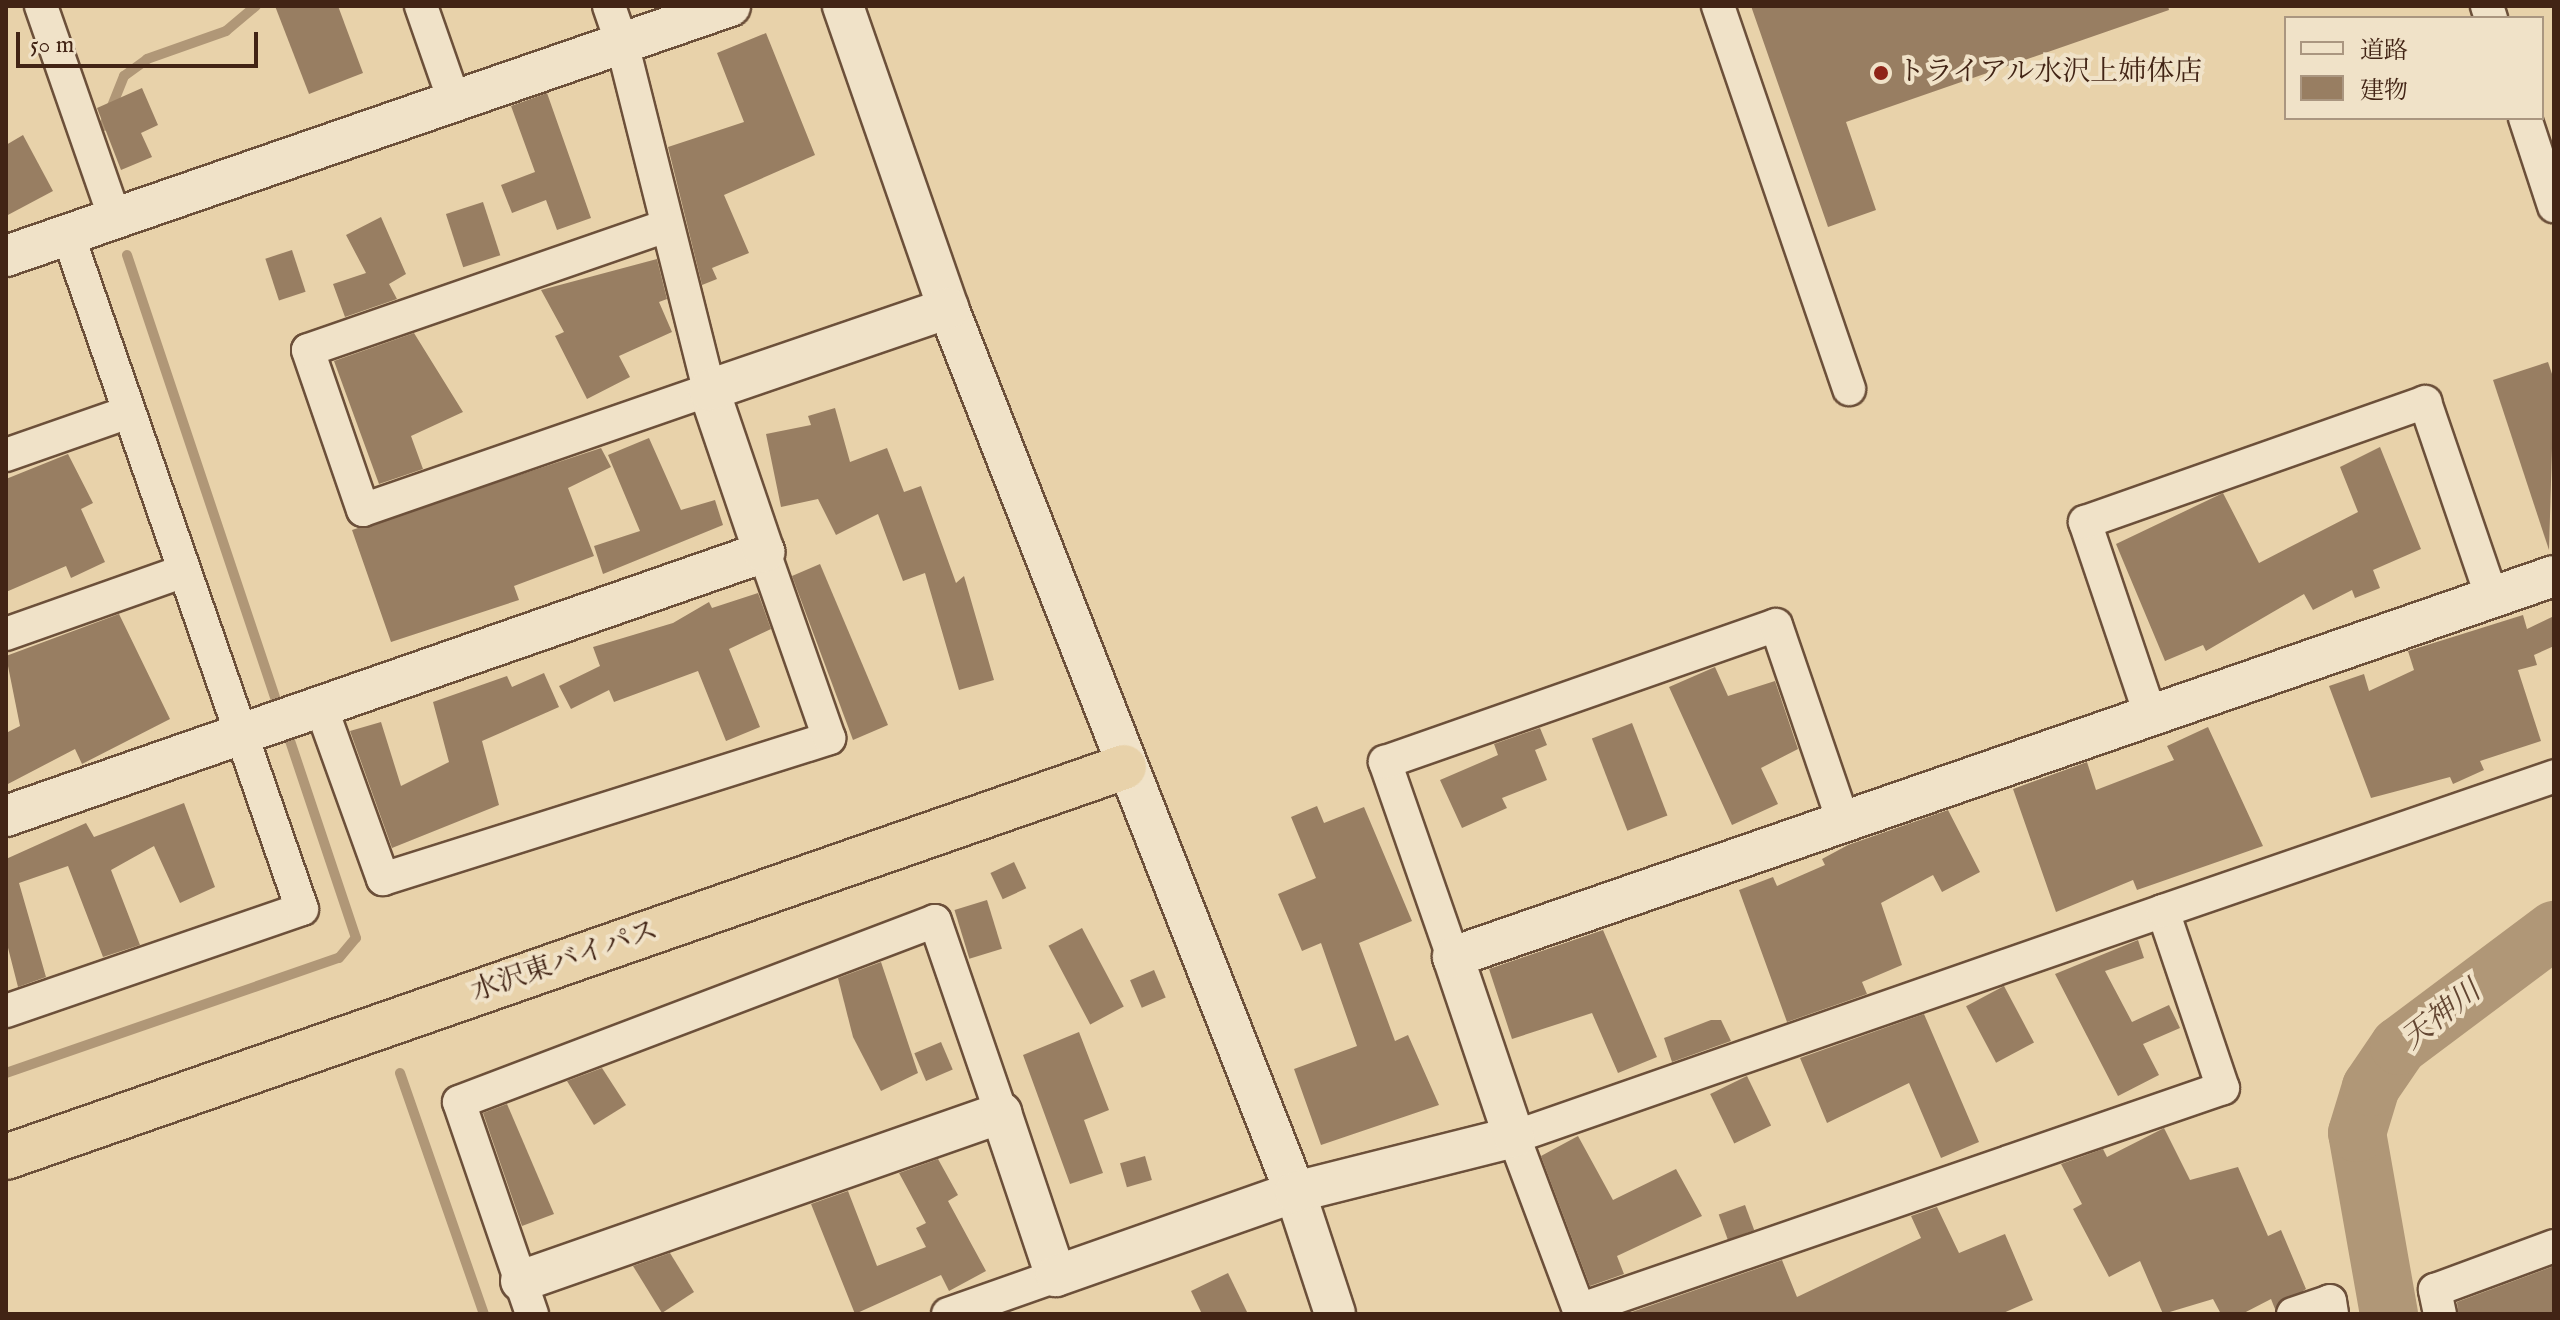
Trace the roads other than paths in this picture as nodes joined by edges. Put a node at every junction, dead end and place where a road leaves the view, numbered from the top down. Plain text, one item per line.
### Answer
1 (41, 6) edge
2 (421, 6) edge
3 (609, 6) edge
4 (730, 6) edge
5 (843, 6) edge
6 (1718, 6) edge
7 (622, 43) junction
8 (454, 100) junction
9 (2526, 120) edge
10 (2554, 203) edge
11 (115, 219) junction
12 (667, 226) junction
13 (68, 235) junction
14 (6, 256) edge
15 (948, 308) junction
16 (1849, 389) dead end
17 (709, 390) junction
18 (129, 412) junction
19 (6, 455) edge
20 (764, 552) junction
21 (184, 571) junction
22 (2554, 576) edge
23 (2492, 598) junction
24 (6, 634) edge
25 (321, 707) junction
26 (2151, 717) junction
27 (241, 734) junction
28 (1124, 767) junction
29 (2554, 776) edge
30 (6, 816) edge
31 (1843, 821) junction
32 (2163, 911) junction
33 (1453, 957) junction
34 (6, 1011) edge
35 (1001, 1113) junction
36 (1514, 1137) junction
37 (6, 1157) edge
38 (1295, 1192) junction
39 (2554, 1246) edge
40 (1056, 1276) junction
41 (526, 1297) edge
42 (948, 1314) edge
43 (1335, 1314) edge
44 (2293, 1314) edge
45 (2332, 1314) edge
46 (2440, 1314) edge

1 - 11 street
2 - 8 street
3 - 7 street
4 - 7 street
5 - 15 street
6 - 16 street
7 - 8 street
7 - 12 street
8 - 11 street
9 - 10 street
11 - 13 street
12 - 17 street
12 - 17 street
13 - 14 street
13 - 18 street
15 - 17 street
15 - 28 street
17 - 20 street
18 - 19 street
18 - 21 street
20 - 25 street
20 - 25 street
21 - 24 street
21 - 27 street
22 - 23 street
23 - 26 street
23 - 26 street
25 - 27 street
26 - 31 street
27 - 30 street
27 - 34 street
28 - 37 highway, 水沢東バイパス
28 - 38 street
29 - 32 street
31 - 33 street
31 - 33 street
32 - 36 street
32 - 36 street
33 - 36 street
35 - 40 street
35 - 41 street
35 - 41 street
36 - 38 street
38 - 40 street
38 - 43 street
39 - 46 street
40 - 42 street
44 - 45 street

